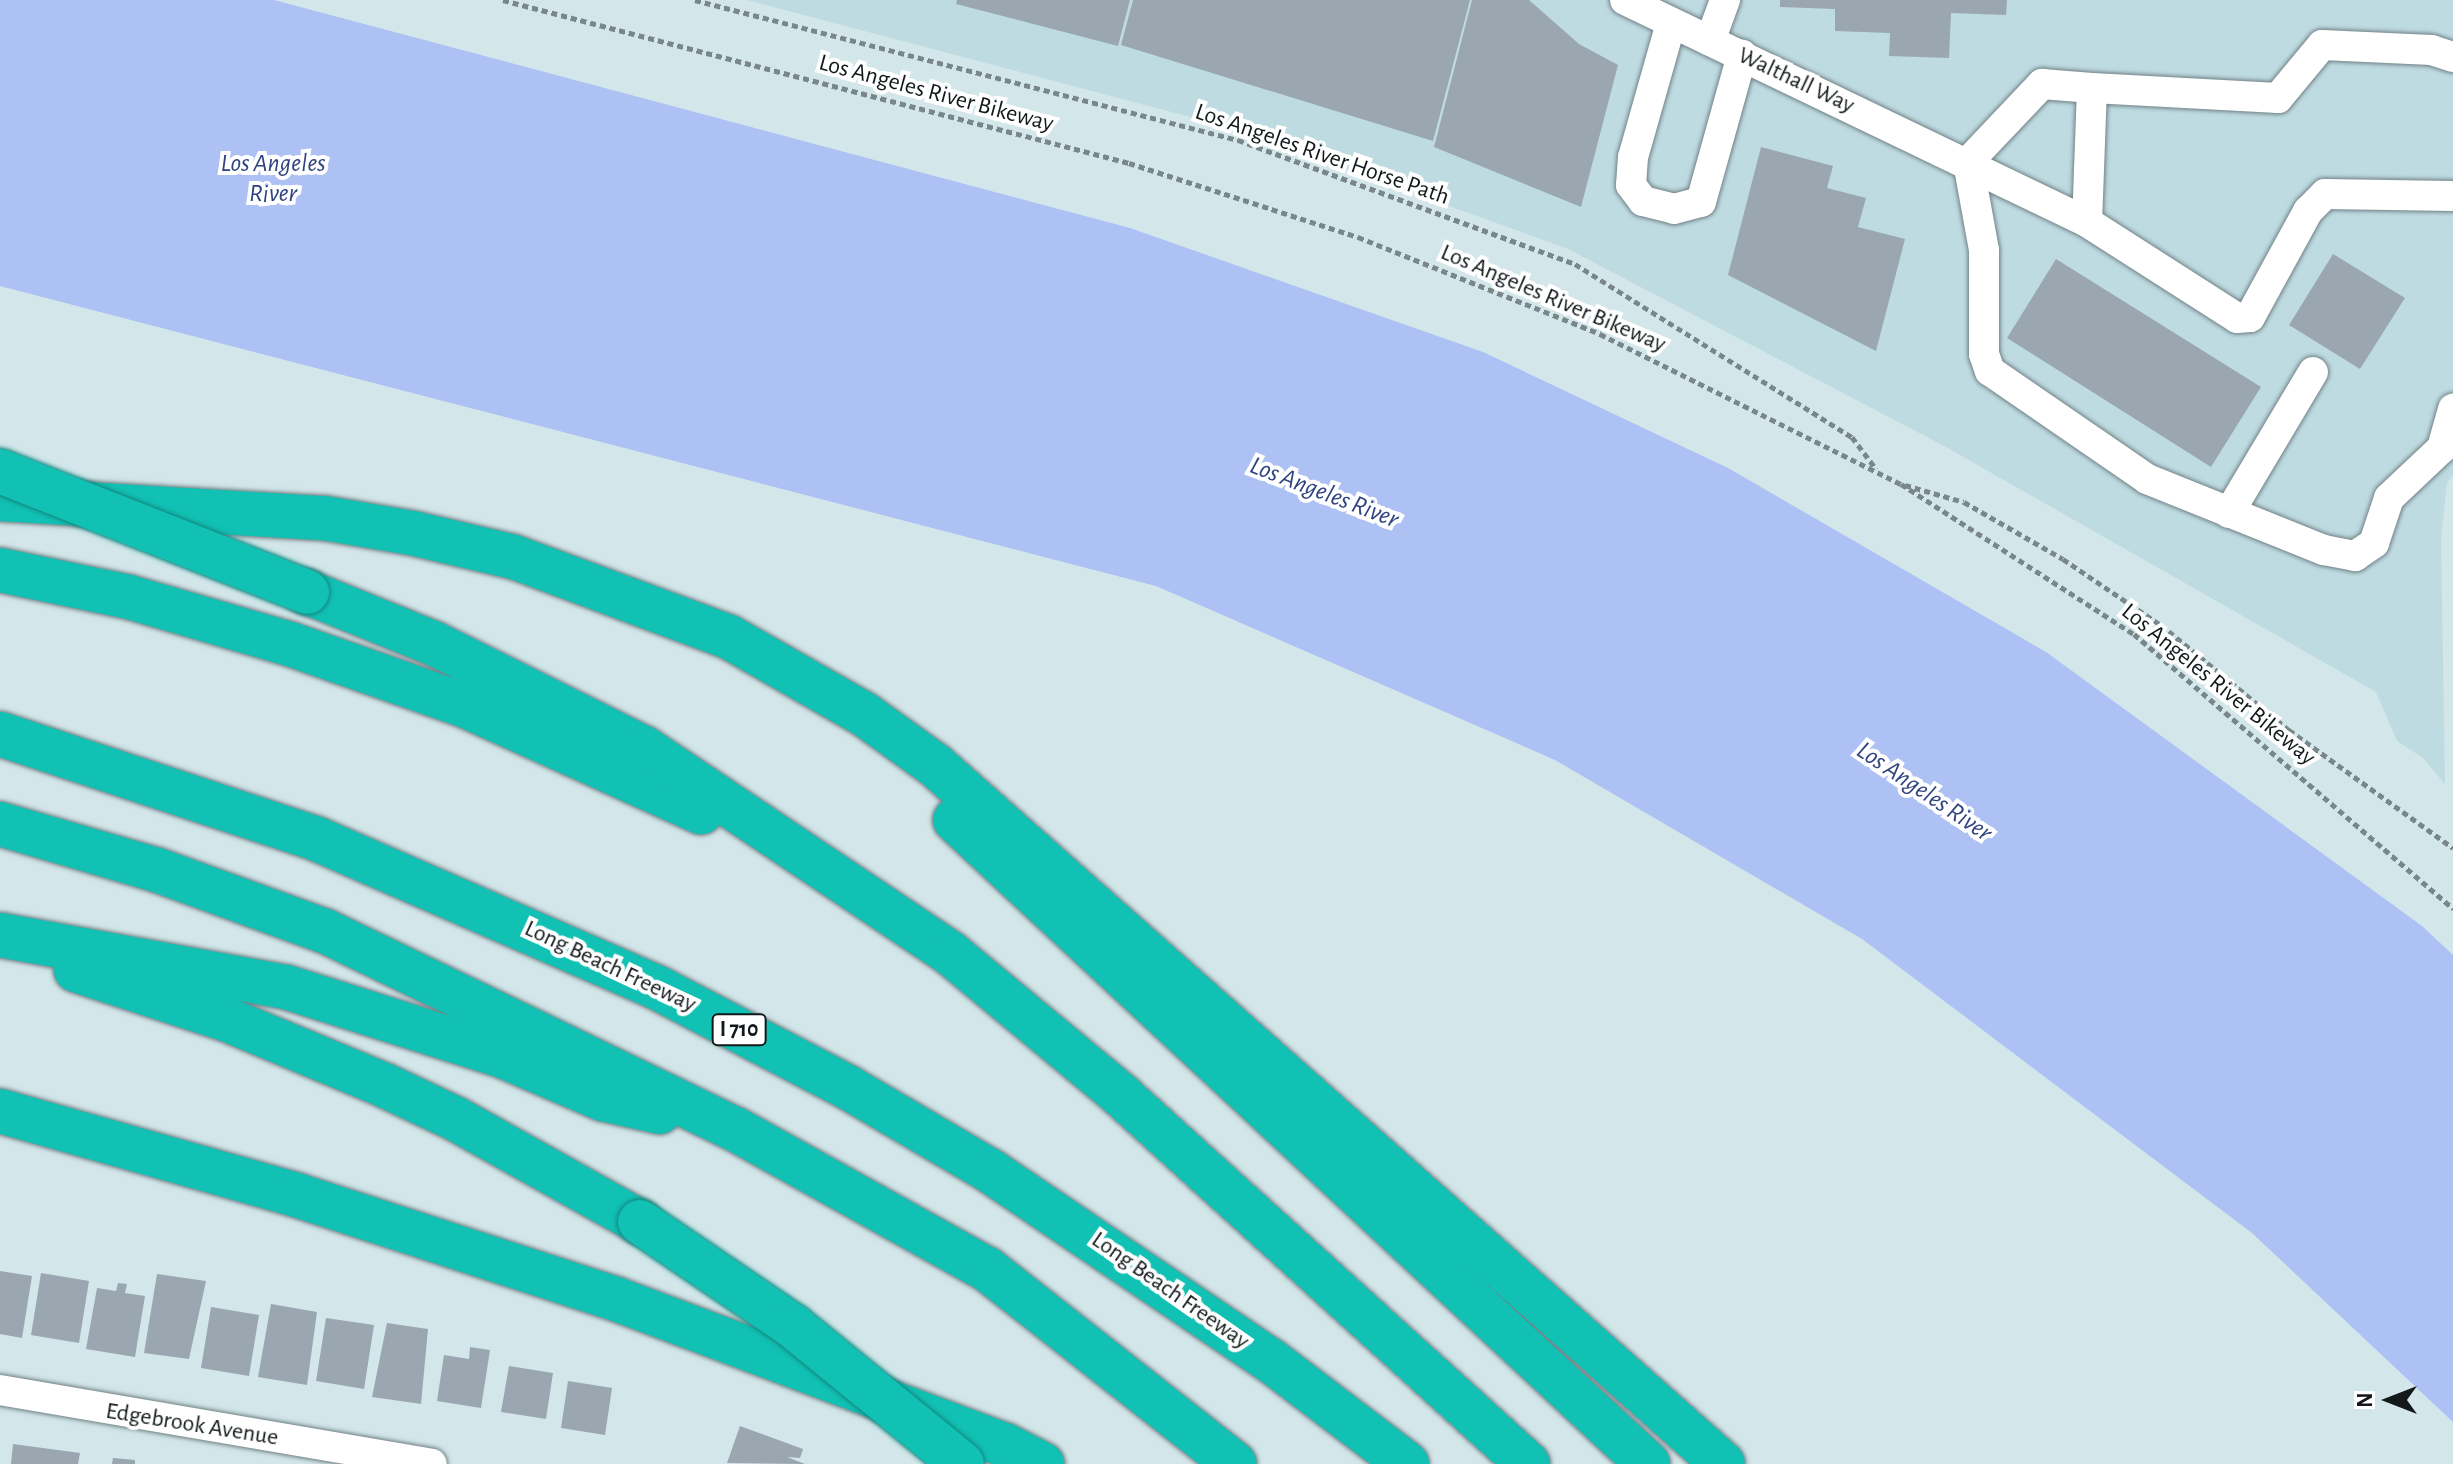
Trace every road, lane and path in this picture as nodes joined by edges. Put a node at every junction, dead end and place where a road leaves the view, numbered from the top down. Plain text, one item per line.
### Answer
1 (503, 0) edge
2 (695, 0) edge
3 (1625, 0) edge
4 (1725, 0) edge
5 (1671, 23) junction
6 (1710, 41) junction
7 (1742, 55) junction
8 (2453, 57) edge
9 (2092, 88) junction
10 (1968, 162) junction
11 (2453, 196) edge
12 (2087, 222) junction
13 (2313, 372) dead end
14 (2453, 409) edge
15 (0, 471) edge
16 (1878, 472) junction
17 (1901, 484) junction
18 (0, 499) edge
19 (2229, 513) junction
20 (0, 570) edge
21 (651, 609) junction
22 (0, 734) edge
23 (0, 824) edge
24 (2453, 848) edge
25 (830, 873) junction
26 (2453, 908) edge
27 (0, 935) edge
28 (0, 950) edge
29 (0, 1080) edge
30 (0, 1111) edge
31 (735, 1129) junction
32 (296, 1195) junction
33 (0, 1390) edge
34 (339, 1457) edge
35 (432, 1464) edge
36 (962, 1464) edge
37 (1042, 1464) edge
38 (1235, 1464) edge
39 (1407, 1464) edge
40 (1528, 1464) edge
41 (1648, 1464) edge
42 (1723, 1464) edge

1 - 16 path, Los Angeles River Bikeway
2 - 16 path, Los Angeles River Horse Path
3 - 5 street, Walthall Way
4 - 6 street
5 - 6 street, Walthall Way
5 - 7 street
6 - 7 street, Walthall Way
7 - 10 street, Walthall Way
8 - 9 street
9 - 10 street
9 - 12 street
10 - 12 street, Walthall Way
10 - 19 street
11 - 12 street, Walthall Way
13 - 19 street
14 - 19 street
15 - 25 highway, bridge
16 - 17 path, Los Angeles River Bikeway
17 - 24 path
17 - 26 path, Los Angeles River Bikeway
18 - 21 highway
20 - 25 highway
21 - 41 highway
21 - 42 highway
22 - 39 highway, Long Beach Freeway / I 710
23 - 31 highway
25 - 40 highway
27 - 31 highway
28 - 36 highway, bridge
29 - 32 highway
30 - 32 highway
31 - 38 highway
32 - 37 highway
33 - 34 street, Edgebrook Avenue
34 - 35 street, Edgebrook Avenue

